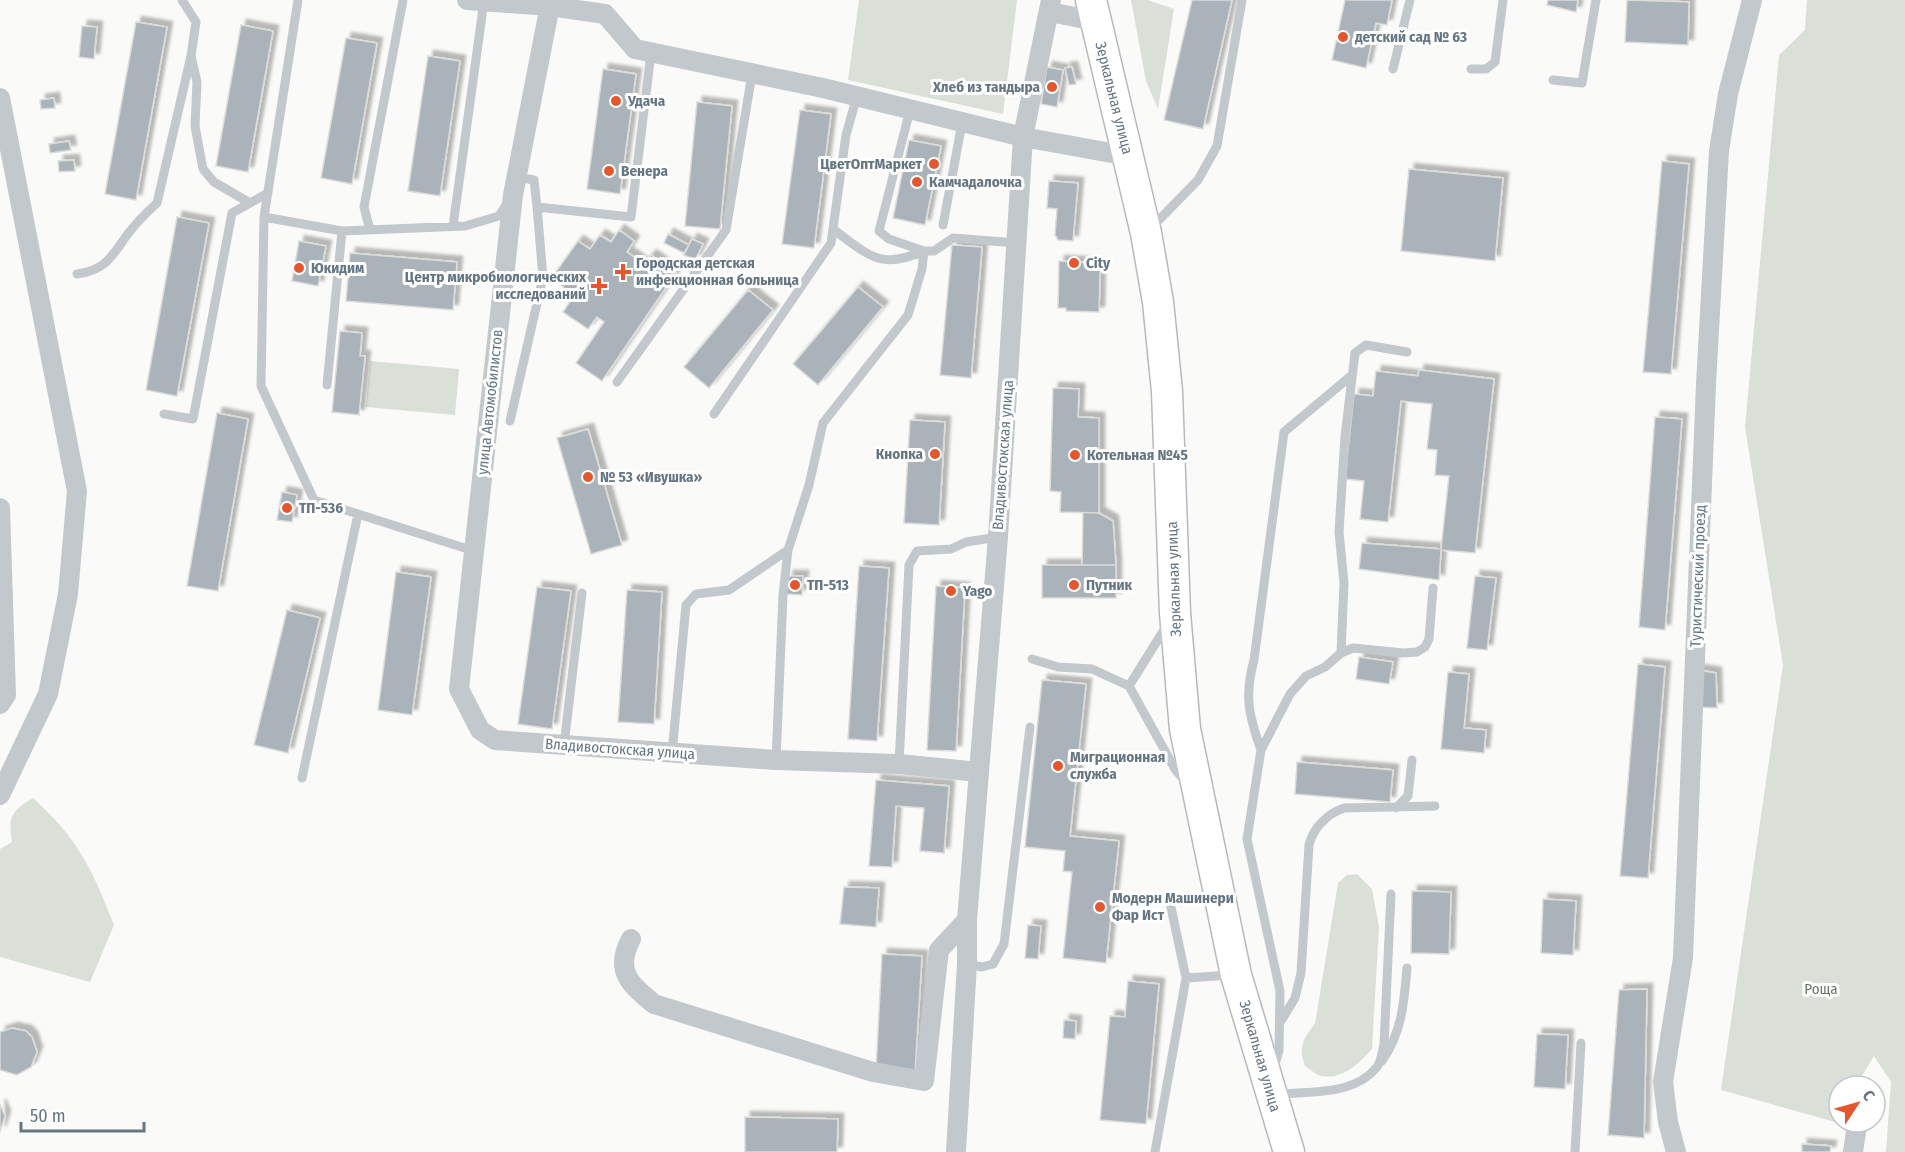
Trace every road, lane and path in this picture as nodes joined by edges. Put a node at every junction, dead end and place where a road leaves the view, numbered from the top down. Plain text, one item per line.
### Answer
1 (182, 0) edge
2 (298, 0) edge
3 (404, 0) edge
4 (1242, 0) edge
5 (1410, 0) edge
6 (1503, 0) edge
7 (1596, 0) edge
8 (1752, 0) edge
9 (475, 1) edge
10 (550, 3) edge
11 (1052, 4) edge
12 (1093, 11) edge
13 (651, 53) junction
14 (191, 56) junction
15 (1393, 69) dead end
16 (1471, 69) dead end
17 (752, 74) junction
18 (1553, 80) dead end
19 (856, 96) junction
20 (0, 98) edge
21 (910, 110) junction
22 (962, 123) junction
23 (1023, 137) junction
24 (1128, 156) junction
25 (514, 186) junction
26 (268, 193) junction
27 (250, 203) junction
28 (537, 207) junction
29 (264, 217) junction
30 (943, 225) dead end
31 (453, 226) junction
32 (370, 230) junction
33 (834, 230) junction
34 (342, 231) junction
35 (1146, 233) junction
36 (1017, 243) junction
37 (924, 250) junction
38 (77, 273) dead end
39 (1407, 352) dead end
40 (1352, 375) junction
41 (617, 382) dead end
42 (327, 385) dead end
43 (164, 414) dead end
44 (714, 414) dead end
45 (510, 421) dead end
46 (0, 508) edge
47 (358, 514) junction
48 (998, 537) junction
49 (788, 550) junction
50 (474, 551) junction
51 (1433, 588) dead end
52 (582, 593) dead end
53 (1175, 613) junction
54 (1341, 653) junction
55 (1032, 659) dead end
56 (1129, 686) junction
57 (0, 704) edge
58 (1030, 727) dead end
59 (480, 730) joint
60 (564, 745) junction
61 (1261, 750) junction
62 (672, 753) junction
63 (776, 760) junction
64 (1412, 760) dead end
65 (899, 764) junction
66 (980, 772) junction
67 (302, 778) dead end
68 (1197, 794) junction
69 (0, 795) edge
70 (1435, 807) dead end
71 (1394, 809) junction
72 (1391, 894) dead end
73 (1169, 898) dead end
74 (967, 920) junction
75 (631, 939) dead end
76 (967, 964) junction
77 (1407, 968) dead end
78 (1236, 975) junction
79 (1186, 978) junction
80 (1281, 1021) junction
81 (1581, 1043) dead end
82 (1378, 1066) junction
83 (1269, 1092) junction
84 (1856, 1134) edge
85 (956, 1152) edge
86 (1155, 1152) edge
87 (1289, 1152) edge
88 (1575, 1152) edge
89 (1676, 1152) edge
90 (1853, 1152) edge

1 - 14 lane
2 - 26 lane
3 - 32 lane
4 - 35 lane
5 - 15 lane
6 - 16 lane
7 - 18 lane
8 - 89 street, Туристический проезд
9 - 10 street
9 - 31 lane
10 - 13 street
10 - 25 street, улица Автомобилистов
11 - 12 street, Владивостокская улица
11 - 23 street, Владивостокская улица
12 - 24 main road, Зеркальная улица
13 - 17 street
13 - 28 lane
14 - 27 lane
14 - 38 lane
17 - 19 street
17 - 41 lane
19 - 21 street
19 - 33 lane
20 - 69 street
21 - 22 street
21 - 37 lane
22 - 23 street
22 - 30 lane
23 - 24 street
23 - 36 street, Владивостокская улица
24 - 35 main road, Зеркальная улица
25 - 28 lane
25 - 31 lane
25 - 50 street, улица Автомобилистов
26 - 27 lane
26 - 29 lane
27 - 43 lane
28 - 45 lane
29 - 34 lane
29 - 47 lane
31 - 32 lane
32 - 34 lane
33 - 37 lane
33 - 44 lane
34 - 42 lane
35 - 53 main road, Зеркальная улица
36 - 37 lane
36 - 48 street, Владивостокская улица
37 - 49 lane
39 - 40 lane
40 - 54 lane
40 - 61 lane
46 - 57 street
47 - 50 lane
47 - 67 lane
48 - 65 lane
48 - 66 street, Владивостокская улица
49 - 62 lane
49 - 63 lane
50 - 59 street, улица Автомобилистов
51 - 54 lane
52 - 60 lane
53 - 56 lane
53 - 68 main road, Зеркальная улица
54 - 61 lane
55 - 56 lane
56 - 68 lane
58 - 76 lane
59 - 60 street, Владивостокская улица
60 - 62 street, Владивостокская улица
61 - 80 lane
62 - 63 street, Владивостокская улица
63 - 65 street, Владивостокская улица
64 - 71 lane
65 - 66 street, Владивостокская улица
66 - 74 street, Владивостокская улица
68 - 78 main road, Зеркальная улица
70 - 71 lane
71 - 80 lane
72 - 82 lane
73 - 79 lane
74 - 75 street
74 - 76 street, Владивостокская улица
76 - 85 street, Владивостокская улица
77 - 82 lane
78 - 79 lane
78 - 83 main road, Зеркальная улица
79 - 86 lane
80 - 83 lane
81 - 88 lane
82 - 83 lane
83 - 87 main road, Зеркальная улица
84 - 90 street

